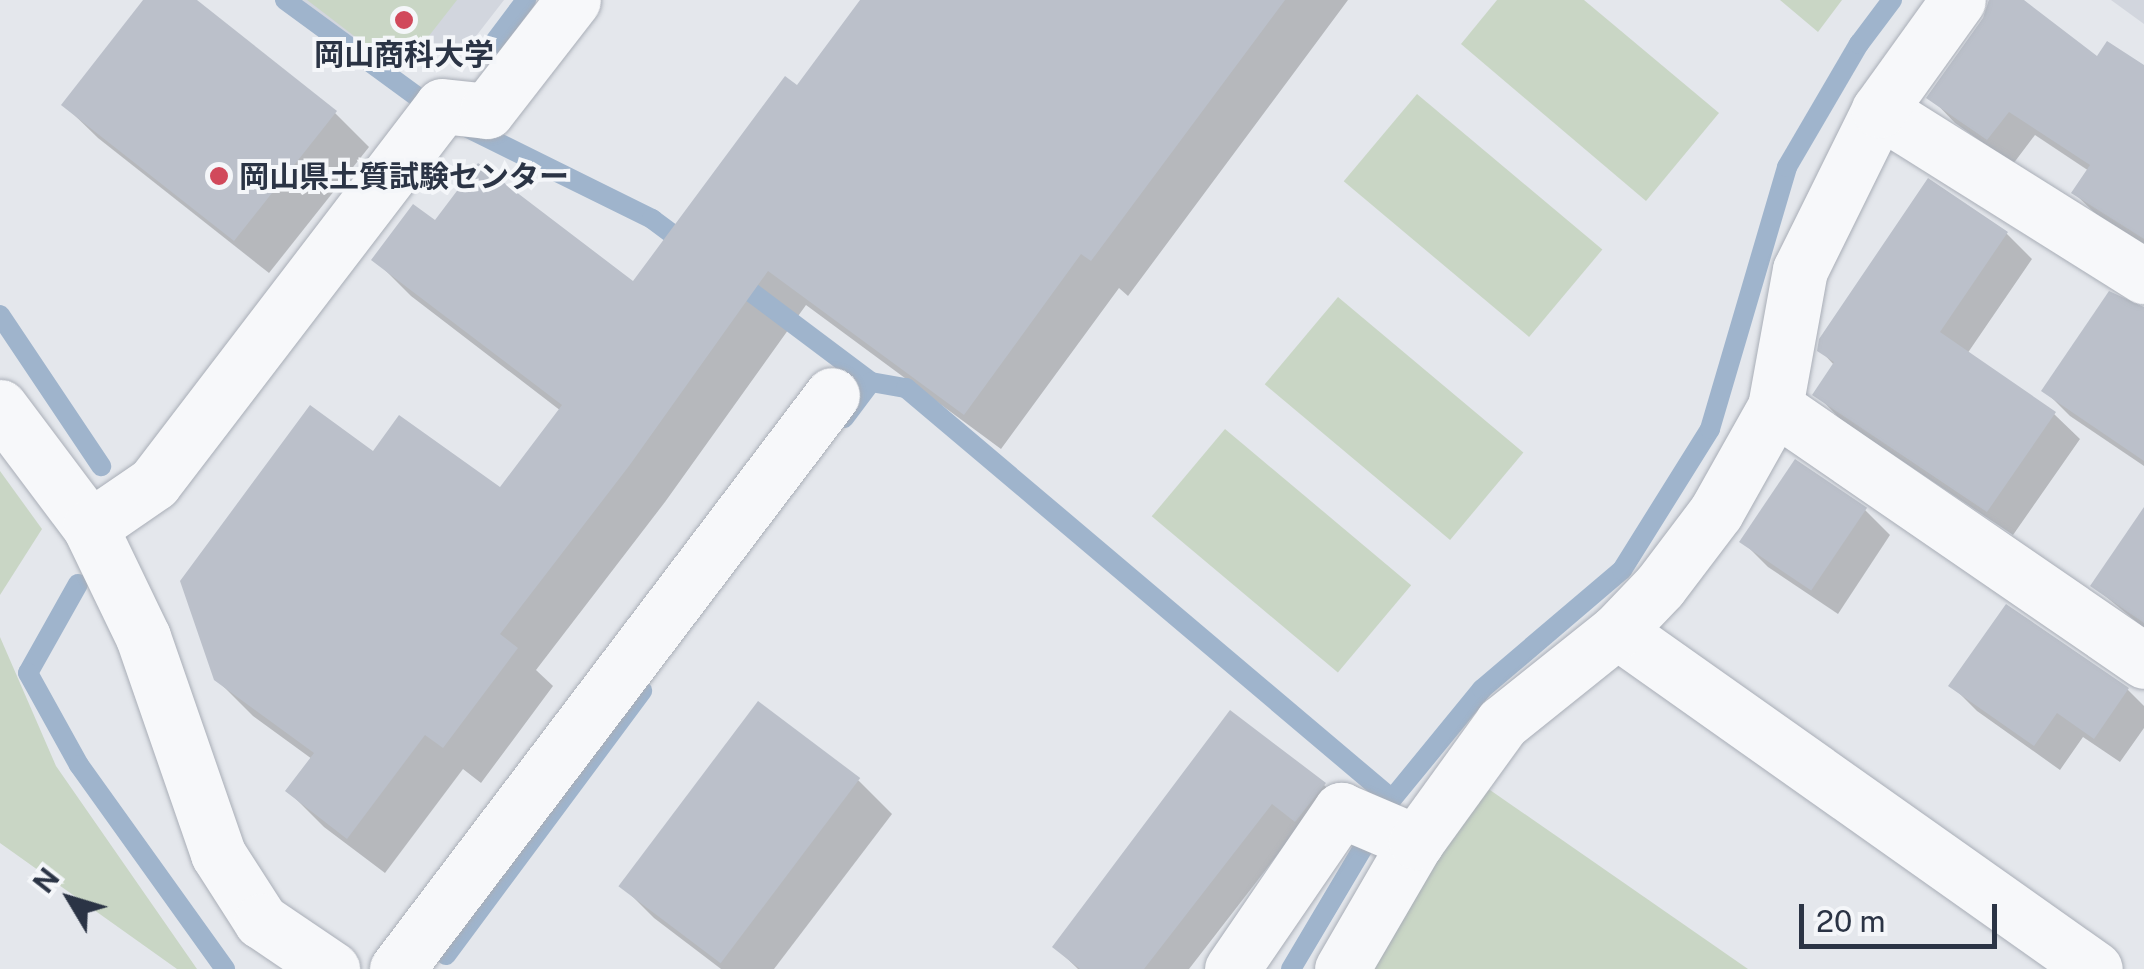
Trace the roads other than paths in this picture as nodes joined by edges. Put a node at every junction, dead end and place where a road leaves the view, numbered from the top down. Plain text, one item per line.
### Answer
1 (573, 0) edge
2 (1958, 0) edge
3 (1879, 110) junction
4 (2144, 276) edge
5 (832, 395) dead end
6 (0, 407) edge
7 (1775, 408) junction
8 (90, 527) junction
9 (1617, 631) junction
10 (2144, 661) edge
11 (1393, 831) junction
12 (332, 969) edge
13 (397, 969) edge
14 (1232, 969) edge
15 (1342, 969) edge
16 (2095, 969) edge

1 - 8 street
2 - 3 street
3 - 4 street
3 - 7 street
5 - 13 street
6 - 8 street
7 - 9 street
7 - 10 street
8 - 12 street
9 - 11 street
9 - 16 street
11 - 14 street
11 - 15 street

